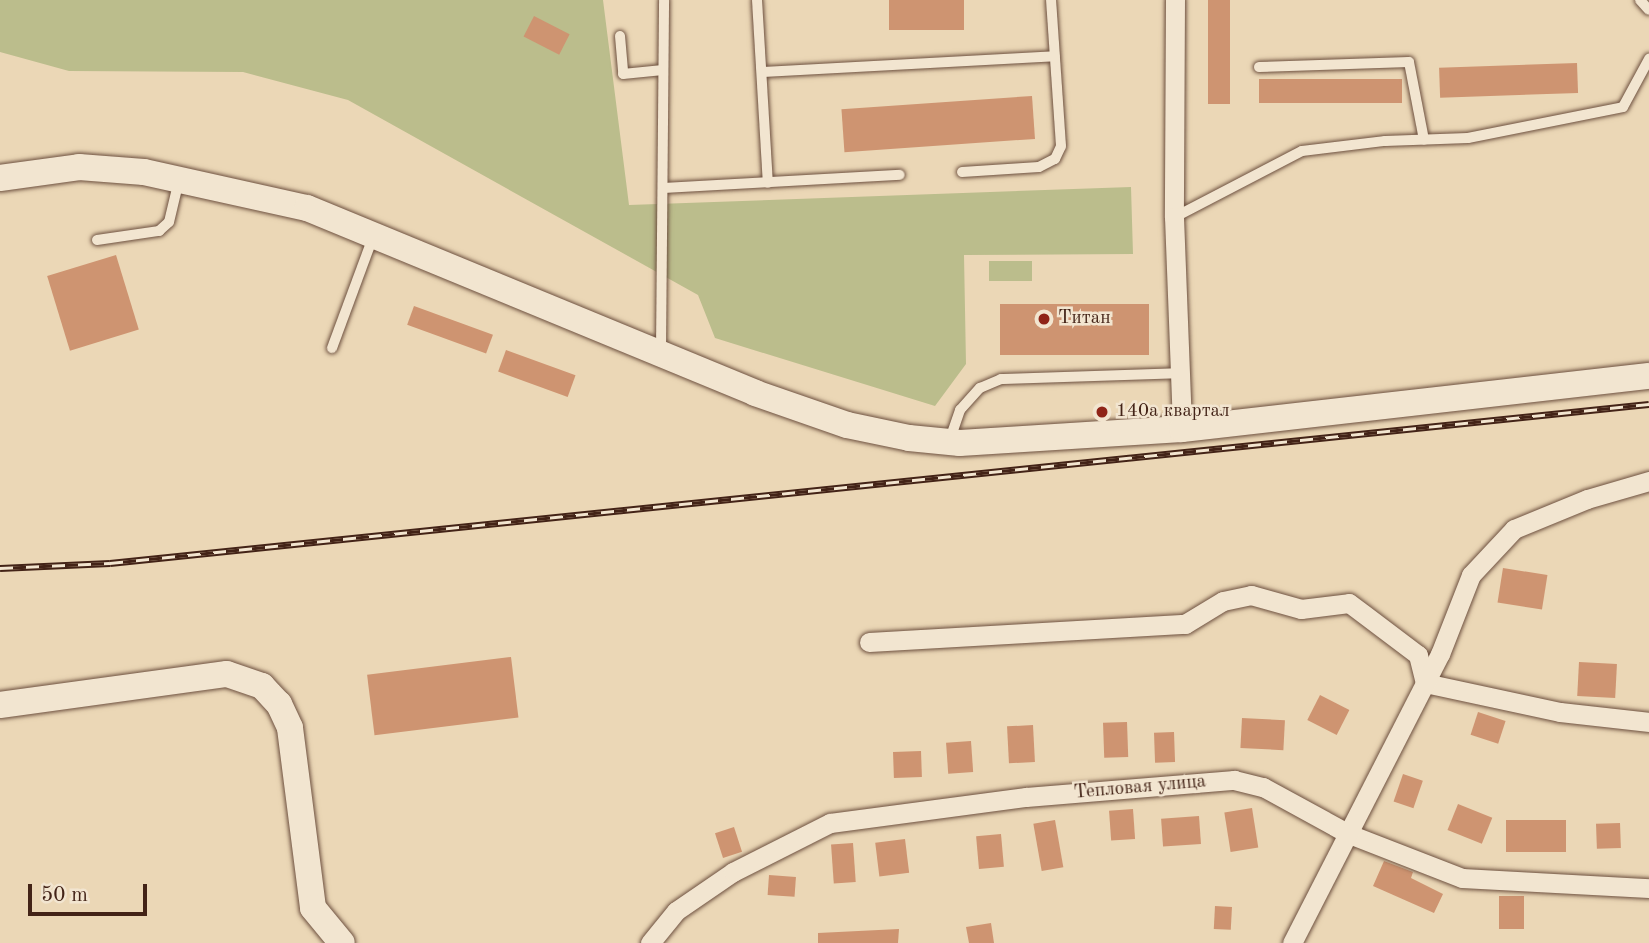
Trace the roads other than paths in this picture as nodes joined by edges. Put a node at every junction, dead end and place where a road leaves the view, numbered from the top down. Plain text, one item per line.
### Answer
1 (664, 0) edge
2 (757, 0) edge
3 (1051, 0) edge
4 (1175, 0) edge
5 (1640, 0) edge
6 (1649, 10) edge
7 (620, 36) dead end
8 (1055, 56) junction
9 (1649, 59) edge
10 (1259, 67) dead end
11 (663, 70) junction
12 (763, 72) junction
13 (1424, 139) junction
14 (962, 172) dead end
15 (900, 175) dead end
16 (0, 178) edge
17 (180, 178) junction
18 (768, 183) junction
19 (664, 188) junction
20 (1174, 217) junction
21 (374, 234) junction
22 (97, 240) dead end
23 (332, 348) dead end
24 (661, 351) junction
25 (1180, 373) junction
26 (1649, 376) edge
27 (1182, 429) junction
28 (948, 442) junction
29 (1649, 481) edge
30 (869, 642) dead end
31 (1425, 682) junction
32 (0, 705) edge
33 (1649, 722) edge
34 (1349, 834) junction
35 (1649, 888) edge
36 (342, 943) edge
37 (650, 943) edge
38 (1292, 943) edge

1 - 11 lane
2 - 12 lane
3 - 8 lane
4 - 20 street
5 - 6 lane
7 - 11 lane
8 - 12 lane
8 - 14 lane
9 - 13 lane
10 - 13 lane
11 - 19 lane
12 - 18 lane
13 - 20 lane
15 - 18 lane
16 - 17 street
17 - 21 street
17 - 22 lane
18 - 19 lane
19 - 24 lane
20 - 25 street
21 - 23 lane
21 - 24 street
24 - 28 street
25 - 27 street
25 - 28 lane
26 - 27 street
27 - 28 street
29 - 31 street
30 - 31 street
31 - 33 street
31 - 34 street
32 - 36 street
34 - 35 street, Тепловая улица
34 - 37 street, Тепловая улица
34 - 38 street

